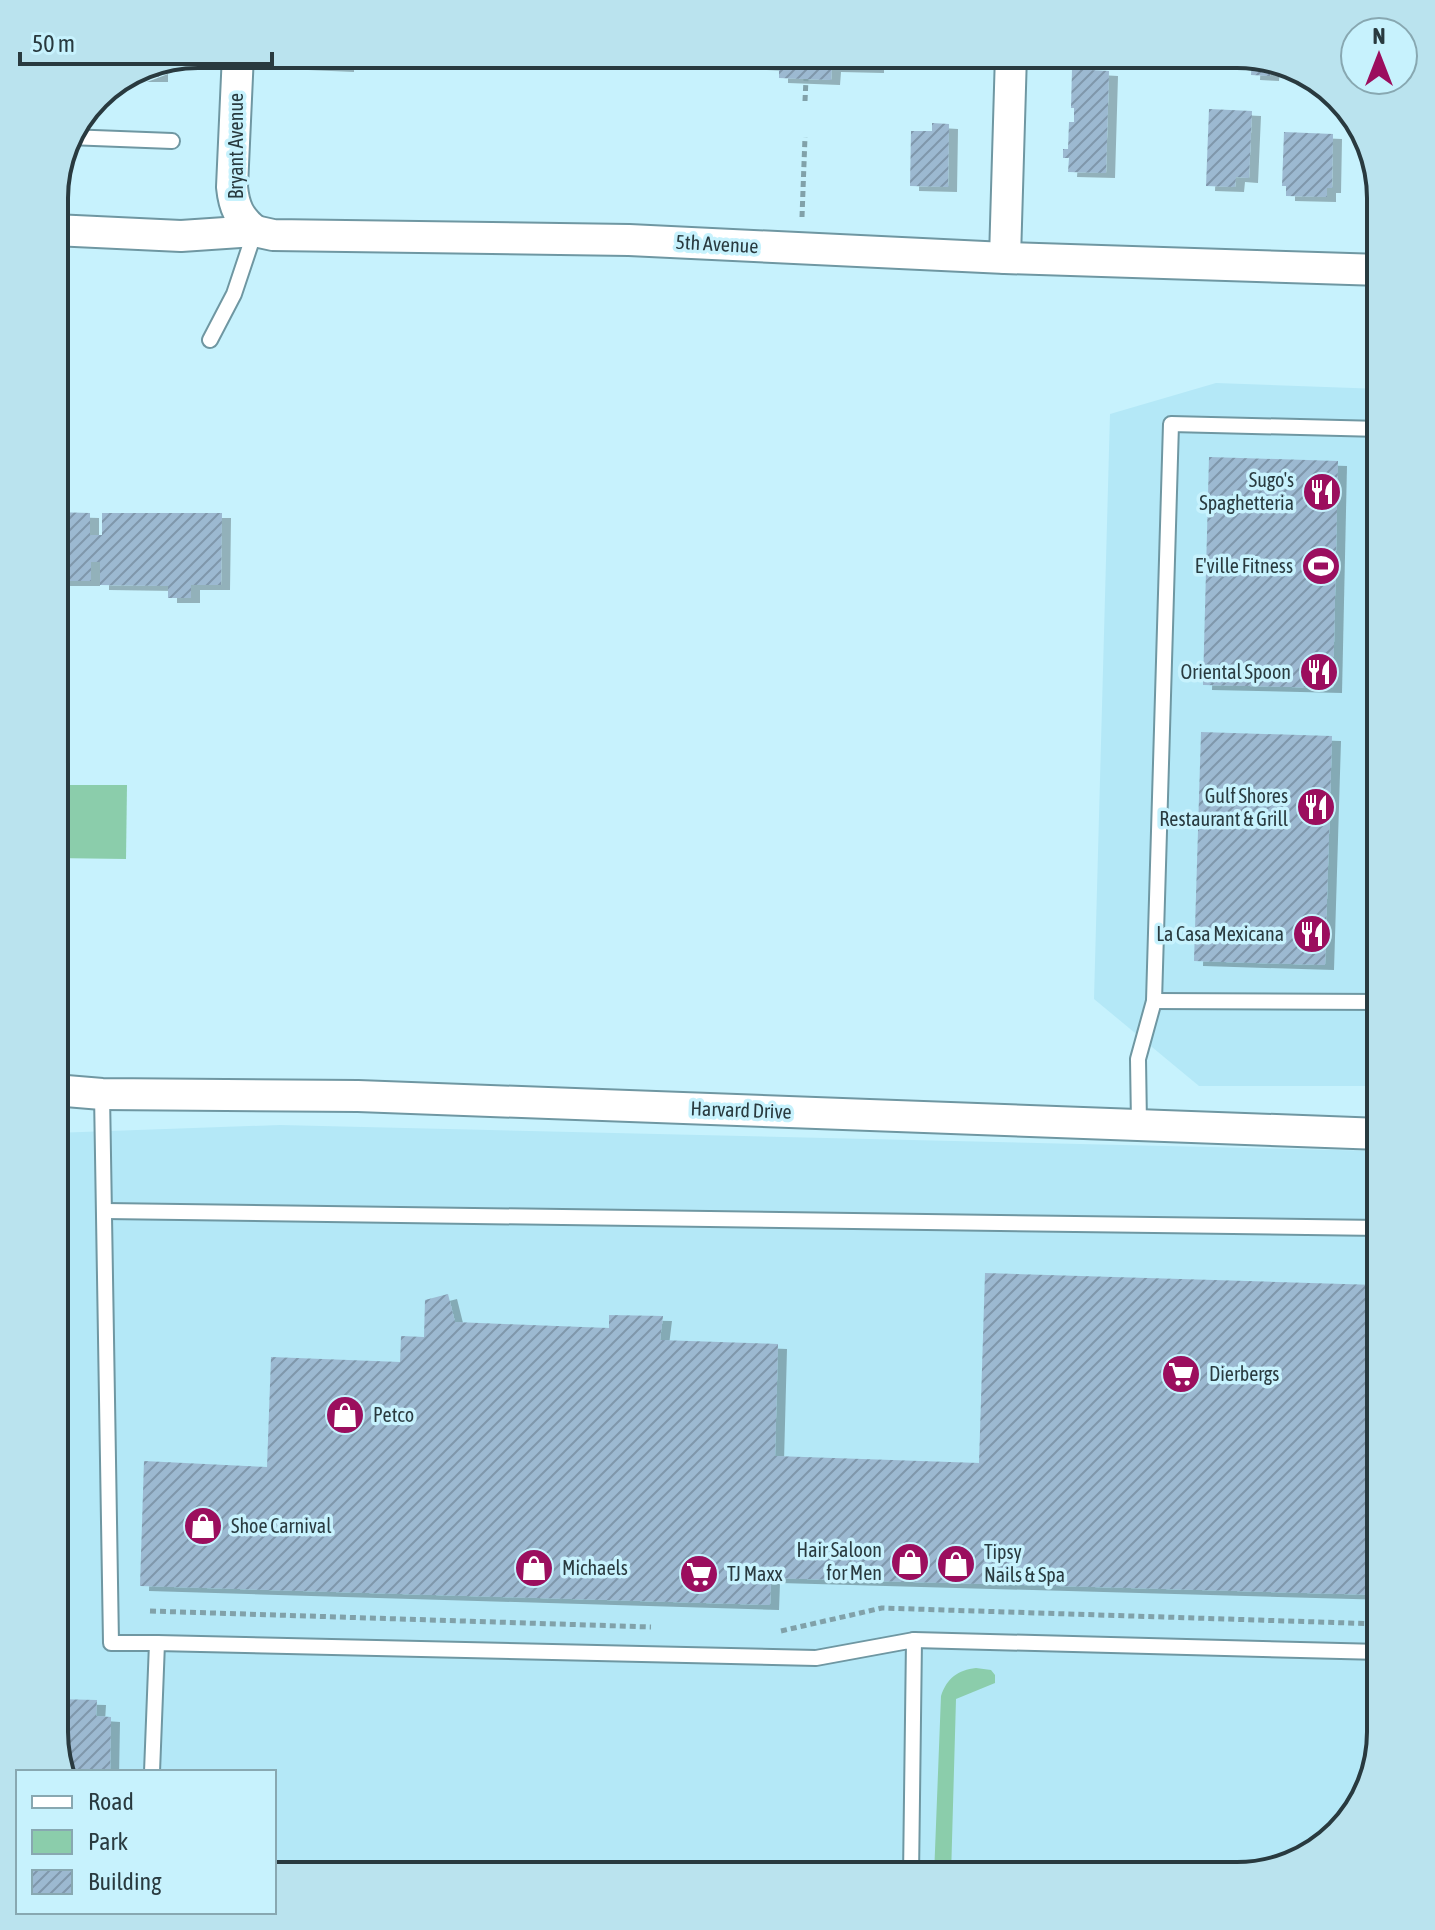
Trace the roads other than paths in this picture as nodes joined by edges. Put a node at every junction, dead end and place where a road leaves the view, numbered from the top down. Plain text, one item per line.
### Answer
1 (237, 68) edge
2 (1011, 68) edge
3 (84, 138) edge
4 (172, 141) dead end
5 (68, 231) edge
6 (255, 231) junction
7 (1005, 258) junction
8 (1367, 270) edge
9 (210, 340) dead end
10 (1367, 429) edge
11 (1154, 1001) junction
12 (1367, 1002) edge
13 (68, 1091) edge
14 (102, 1094) junction
15 (68, 1105) edge
16 (1139, 1124) junction
17 (1367, 1133) edge
18 (105, 1211) junction
19 (1367, 1228) edge
20 (914, 1640) junction
21 (157, 1643) junction
22 (1367, 1652) edge
23 (152, 1770) edge
24 (911, 1862) edge

1 - 6 street, Bryant Avenue
2 - 7 street
3 - 4 lane
5 - 6 street, 5th Avenue
6 - 7 street, 5th Avenue
6 - 9 lane
7 - 8 street, 5th Avenue
10 - 11 lane
11 - 12 lane
11 - 16 lane
13 - 14 street, Harvard Drive
14 - 15 street, Harvard Drive
14 - 16 street, Harvard Drive
14 - 18 lane
16 - 17 street, Harvard Drive
18 - 19 lane
18 - 21 lane
20 - 21 lane
20 - 22 lane
20 - 24 lane
21 - 23 lane

